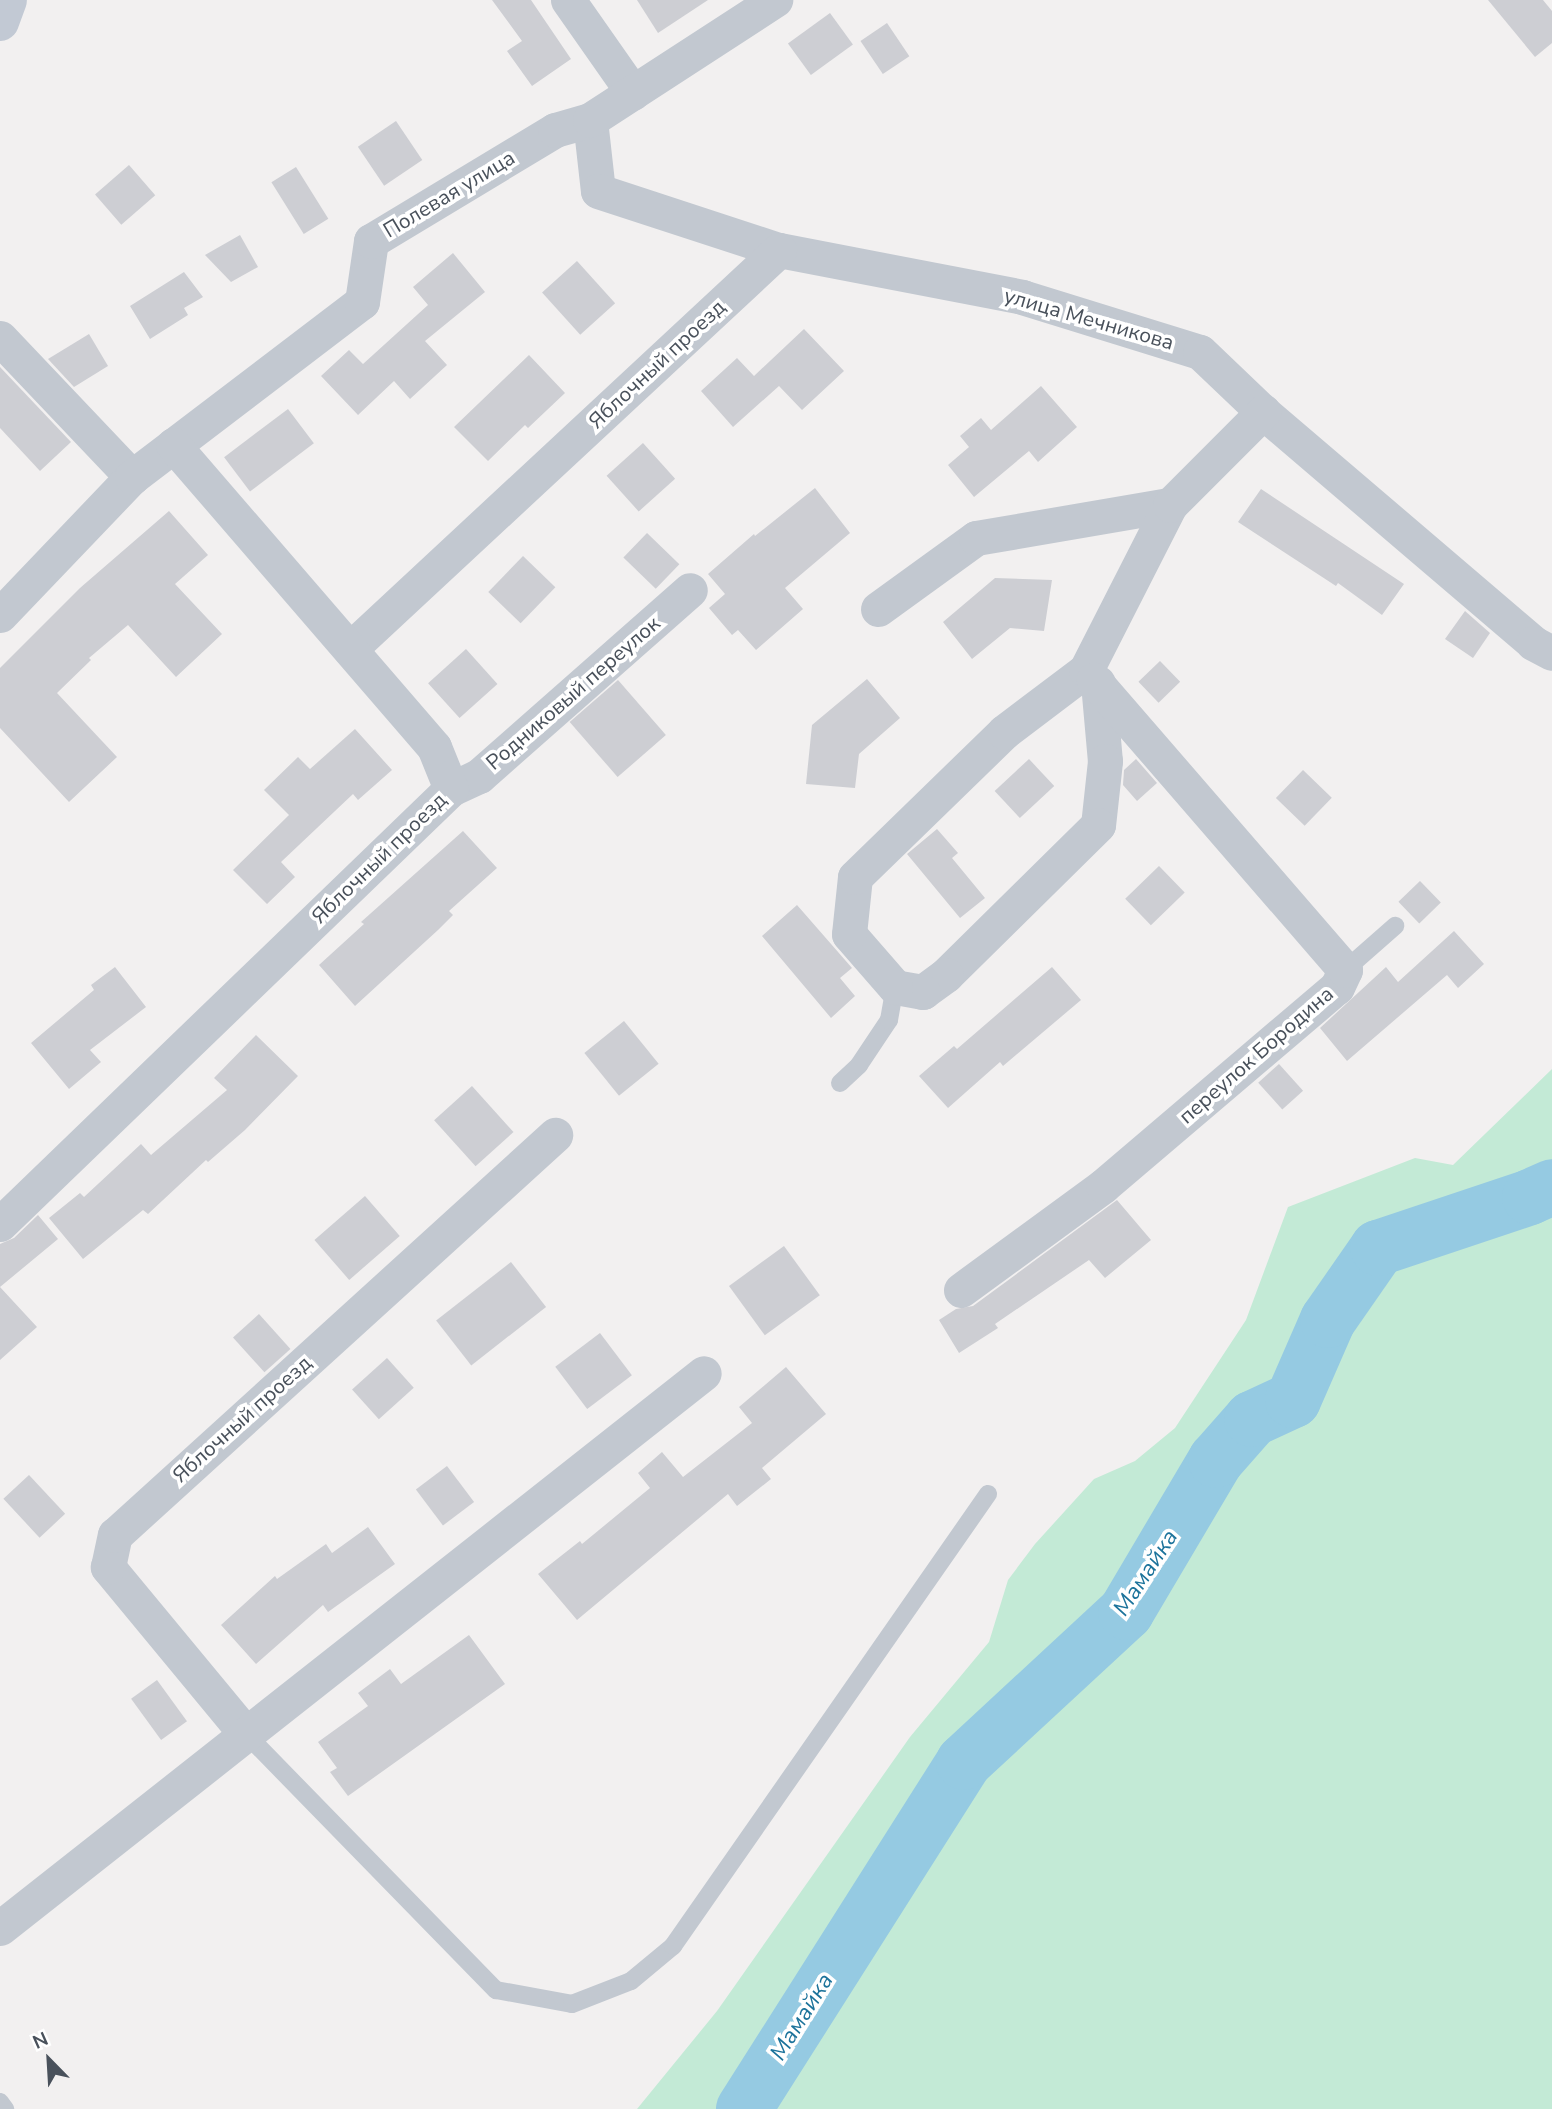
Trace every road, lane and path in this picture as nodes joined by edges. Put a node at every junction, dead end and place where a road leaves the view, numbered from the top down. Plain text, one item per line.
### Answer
1 (8, 0) edge
2 (568, 0) edge
3 (775, 0) edge
4 (0, 22) edge
5 (633, 93) junction
6 (590, 120) junction
7 (779, 250) junction
8 (0, 338) edge
9 (1263, 412) junction
10 (173, 445) junction
11 (132, 477) junction
12 (1170, 505) junction
13 (690, 590) dead end
14 (878, 609) dead end
15 (0, 615) edge
16 (349, 649) junction
17 (1552, 653) edge
18 (1092, 677) junction
19 (451, 789) junction
20 (1395, 926) dead end
21 (1345, 970) junction
22 (895, 987) junction
23 (840, 1083) dead end
24 (555, 1135) dead end
25 (0, 1224) edge
26 (961, 1290) dead end
27 (704, 1373) dead end
28 (988, 1494) dead end
29 (246, 1734) junction
30 (0, 1928) edge
31 (0, 2102) edge
32 (5, 2109) edge

1 - 4 street
2 - 5 street
3 - 5 street, Полевая улица
5 - 6 street, Полевая улица
6 - 7 street, улица Мечникова
6 - 10 street, Полевая улица
7 - 9 street, улица Мечникова
7 - 16 street, Яблочный проезд
8 - 11 street
9 - 12 street
9 - 17 street, улица Мечникова
10 - 11 street, Полевая улица
10 - 16 street, Яблочный проезд
11 - 15 street, Полевая улица
12 - 14 street
12 - 18 street
13 - 19 street, Родниковый переулок
16 - 19 street, Яблочный проезд
18 - 21 street, переулок Бородина
18 - 22 street
18 - 22 street
19 - 25 street, Яблочный проезд
20 - 21 lane
21 - 26 street, переулок Бородина
22 - 23 lane
24 - 29 street, Яблочный проезд
27 - 29 street
28 - 29 lane
29 - 30 street
31 - 32 lane

